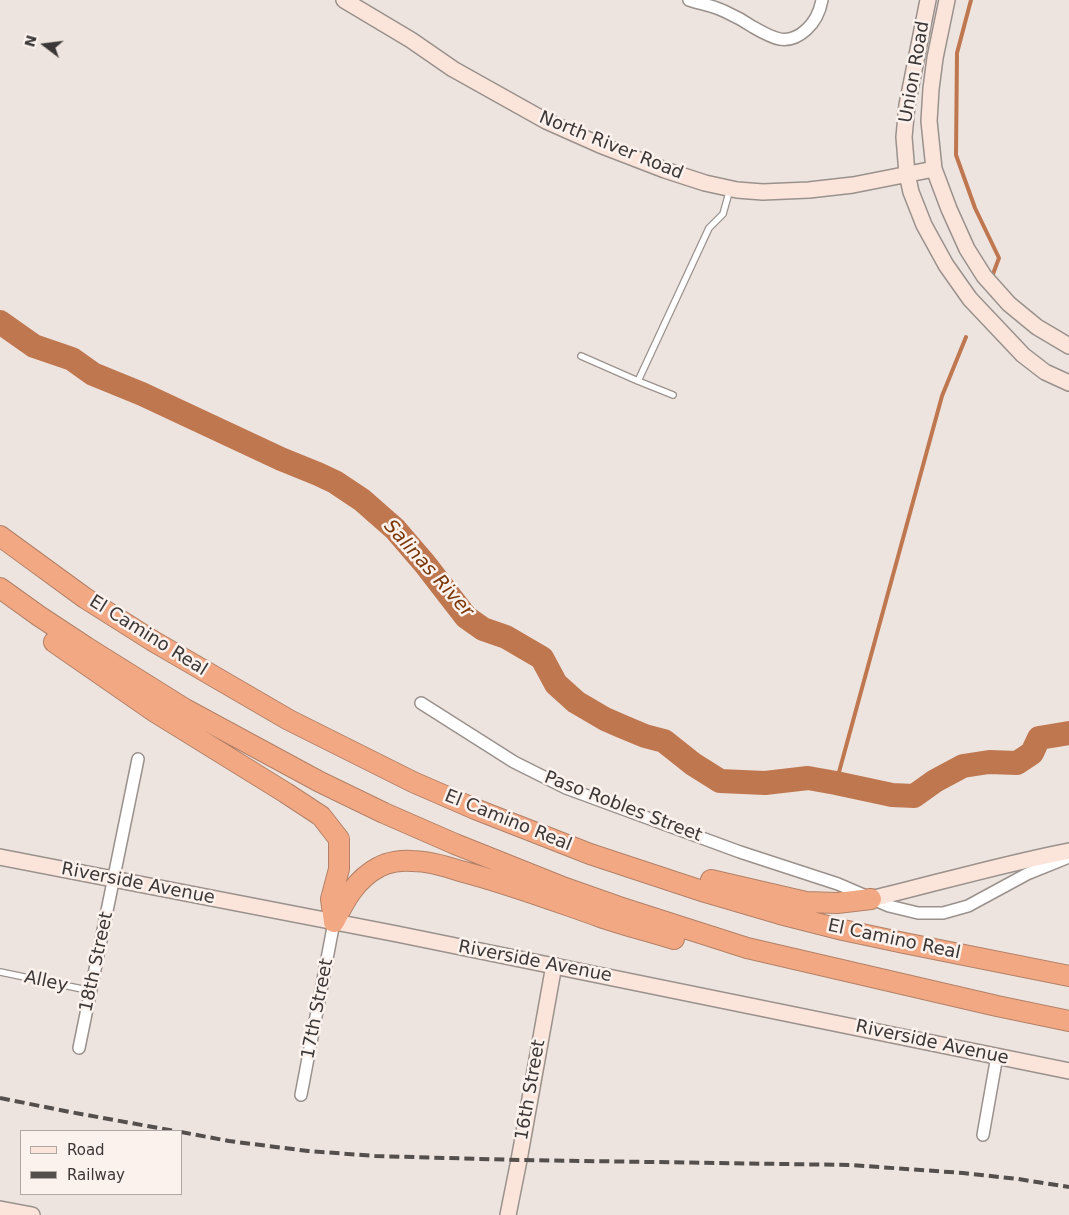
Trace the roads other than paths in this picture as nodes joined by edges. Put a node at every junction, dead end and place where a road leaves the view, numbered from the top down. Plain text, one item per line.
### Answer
1 (344, 0) edge
2 (689, 0) edge
3 (822, 0) edge
4 (928, 0) edge
5 (947, 0) edge
6 (934, 169) junction
7 (907, 174) junction
8 (730, 189) junction
9 (1069, 346) edge
10 (580, 356) dead end
11 (1045, 372) junction
12 (638, 381) junction
13 (1069, 383) edge
14 (1069, 389) edge
15 (673, 395) dead end
16 (0, 536) edge
17 (0, 588) edge
18 (0, 602) edge
19 (421, 703) dead end
20 (138, 759) dead end
21 (1069, 851) edge
22 (590, 854) junction
23 (0, 857) edge
24 (1069, 857) edge
25 (114, 879) junction
26 (838, 884) junction
27 (921, 887) junction
28 (871, 899) junction
29 (334, 922) junction
30 (748, 948) junction
31 (554, 965) junction
32 (0, 972) edge
33 (1069, 976) edge
34 (92, 991) junction
35 (1069, 1021) edge
36 (79, 1048) dead end
37 (997, 1056) junction
38 (1069, 1071) edge
39 (301, 1095) dead end
40 (983, 1135) dead end
41 (0, 1208) edge
42 (32, 1215) edge
43 (508, 1215) edge

1 - 8 main road, North River Road
2 - 3 street
4 - 7 main road, Union Road
5 - 6 main road, Union Road
6 - 7 main road, North River Road
6 - 9 main road
7 - 8 main road, North River Road
7 - 11 main road
8 - 12 lane
10 - 12 lane
11 - 13 main road
11 - 14 main road
12 - 15 lane
16 - 22 highway, El Camino Real
17 - 30 highway
18 - 29 highway
19 - 26 street, Paso Robles Street
20 - 25 street, 18th Street
21 - 27 main road, Paso Robles Street
22 - 28 highway
22 - 33 highway, El Camino Real
23 - 25 main road, Riverside Avenue
24 - 28 street, Paso Robles Street
25 - 29 main road, Riverside Avenue
25 - 34 street, 18th Street
26 - 27 street, Paso Robles Street
26 - 28 street, Paso Robles Street
27 - 28 main road, Paso Robles Street
29 - 30 highway
29 - 31 main road, Riverside Avenue
29 - 39 street, 17th Street
30 - 35 highway
31 - 37 main road, Riverside Avenue
31 - 43 main road, 16th Street
32 - 34 lane, Alley
34 - 36 street, 18th Street
37 - 38 main road, Riverside Avenue
37 - 40 street
41 - 42 main road

